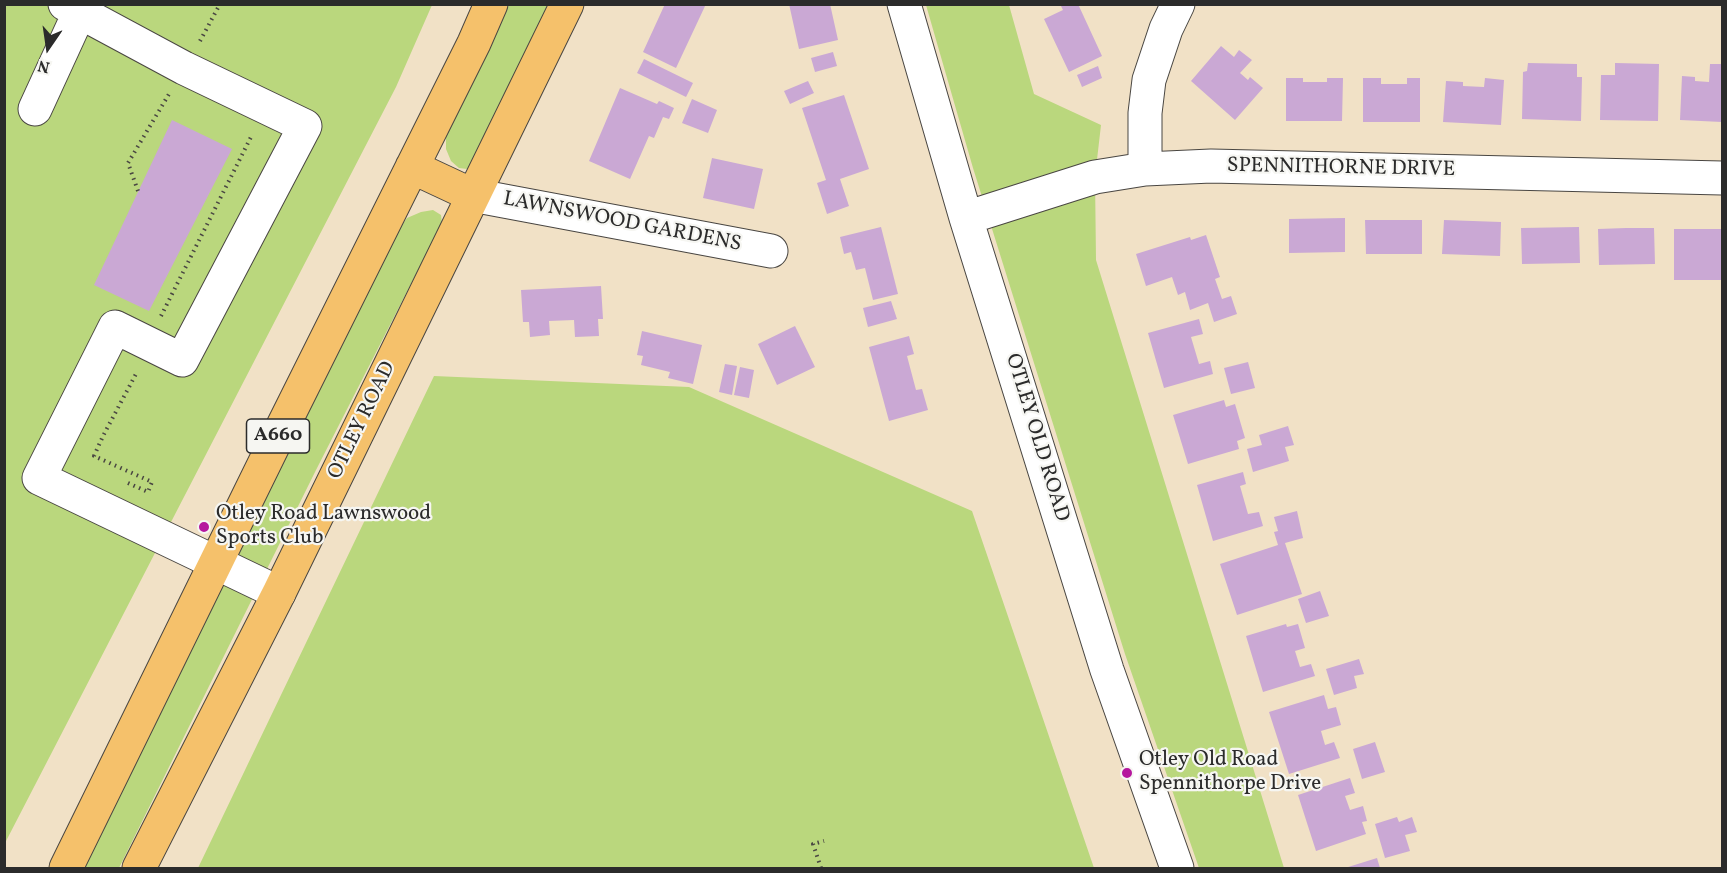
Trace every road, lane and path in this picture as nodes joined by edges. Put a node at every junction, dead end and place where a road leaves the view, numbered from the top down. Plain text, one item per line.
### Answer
1 (220, 4) edge
2 (491, 4) edge
3 (567, 4) edge
4 (904, 4) edge
5 (1178, 4) edge
6 (72, 8) edge
7 (184, 68) junction
8 (35, 109) dead end
9 (412, 167) junction
10 (1145, 169) junction
11 (1722, 178) edge
12 (138, 191) dead end
13 (472, 195) junction
14 (966, 218) junction
15 (771, 251) dead end
16 (216, 563) junction
17 (279, 593) junction
18 (824, 841) dead end
19 (66, 868) edge
20 (139, 868) edge
21 (821, 868) edge
22 (1177, 868) edge

1 - 7 path
2 - 9 highway, A660
3 - 13 highway, OTLEY ROAD
4 - 14 street, OTLEY OLD ROAD
5 - 10 street
6 - 7 street
6 - 8 street
7 - 12 path
7 - 16 street
9 - 13 highway
9 - 16 highway, A660
10 - 11 street, SPENNITHORNE DRIVE
10 - 14 street, SPENNITHORNE DRIVE
13 - 15 street, LAWNSWOOD GARDENS
13 - 17 highway, OTLEY ROAD
14 - 22 street, OTLEY OLD ROAD
16 - 17 street
16 - 19 highway, A660
17 - 20 highway, OTLEY ROAD
18 - 21 path

